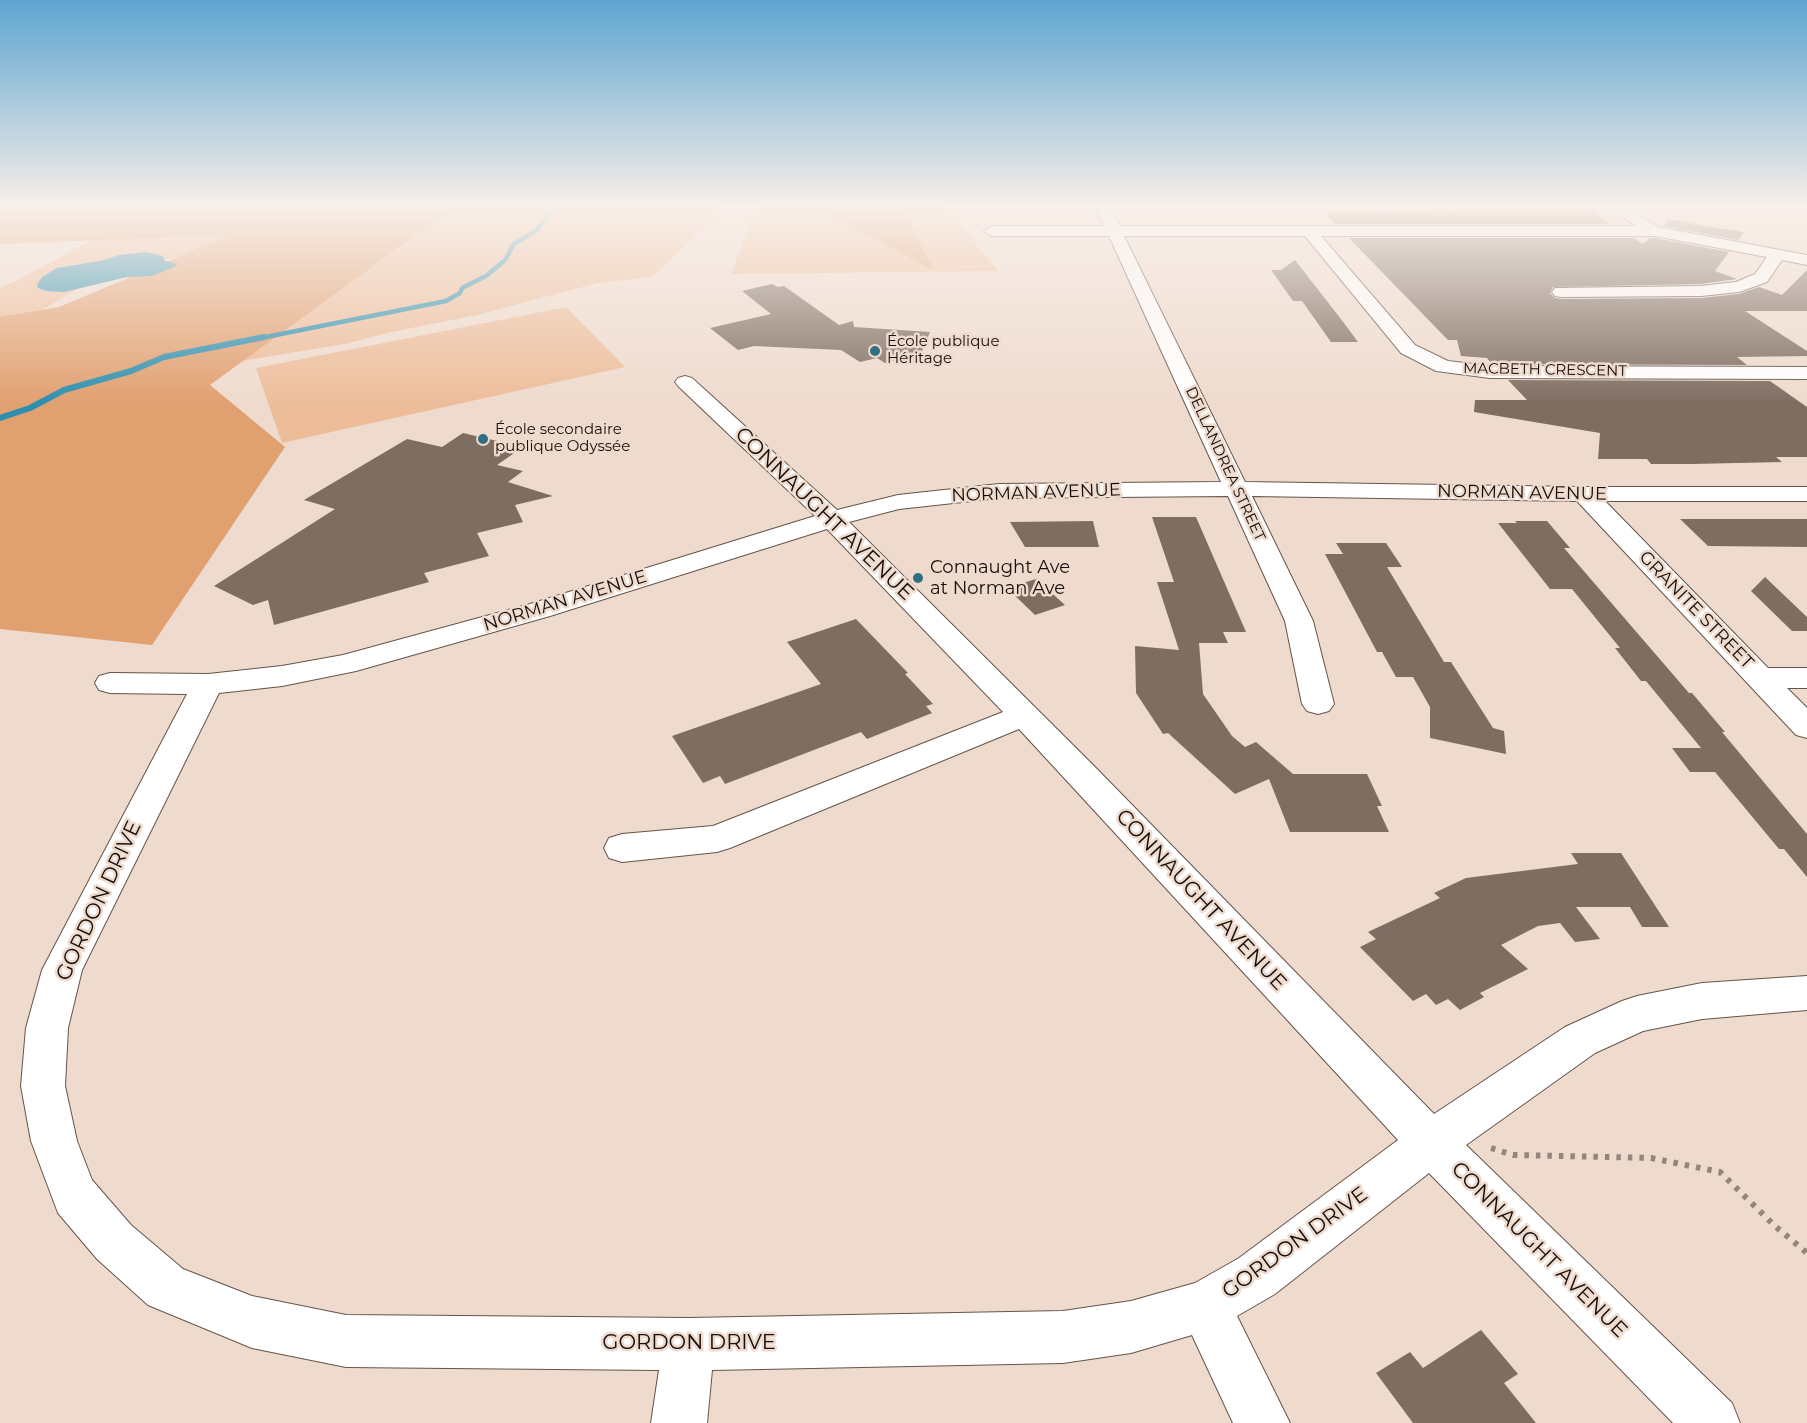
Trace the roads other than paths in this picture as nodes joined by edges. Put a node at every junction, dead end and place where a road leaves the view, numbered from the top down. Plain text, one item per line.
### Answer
1 (1133, 271) edge
2 (1343, 271) edge
3 (1766, 271) edge
4 (1562, 292) dead end
5 (1807, 373) edge
6 (686, 382) dead end
7 (1238, 489) junction
8 (1584, 494) junction
9 (1807, 494) edge
10 (832, 519) junction
11 (1761, 678) junction
12 (1807, 678) edge
13 (110, 683) dead end
14 (208, 684) junction
15 (1318, 704) dead end
16 (1024, 715) junction
17 (1807, 727) edge
18 (622, 848) dead end
19 (1807, 993) edge
20 (1438, 1138) junction
21 (1205, 1306) junction
22 (689, 1344) junction
23 (679, 1423) edge
24 (1262, 1423) edge
25 (1712, 1423) edge

1 - 7 street, DELLANDREA STREET
2 - 5 street, MACBETH CRESCENT
3 - 4 street
6 - 10 street, CONNAUGHT AVENUE
7 - 8 street, NORMAN AVENUE
7 - 10 street, NORMAN AVENUE
7 - 15 street, DELLANDREA STREET
8 - 9 street, NORMAN AVENUE
8 - 11 street, GRANITE STREET
10 - 14 street, NORMAN AVENUE
10 - 16 street, CONNAUGHT AVENUE
11 - 12 street
11 - 17 street, GRANITE STREET
13 - 14 street, NORMAN AVENUE
14 - 22 street, GORDON DRIVE
16 - 18 street
16 - 20 street, CONNAUGHT AVENUE
19 - 20 street, GORDON DRIVE
20 - 21 street, GORDON DRIVE
20 - 25 street, CONNAUGHT AVENUE
21 - 22 street, GORDON DRIVE
21 - 24 street
22 - 23 street

